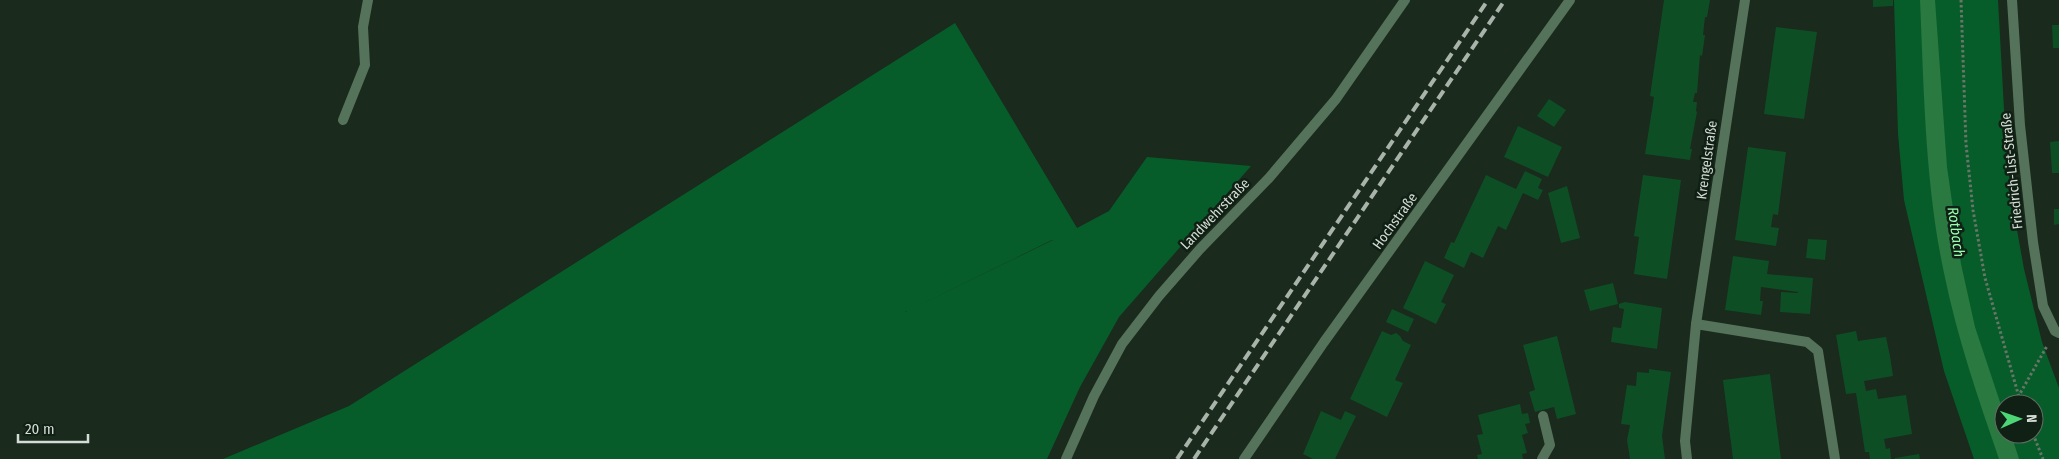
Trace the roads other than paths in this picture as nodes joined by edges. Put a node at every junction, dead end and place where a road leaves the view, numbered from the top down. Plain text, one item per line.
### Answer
1 (368, 0) edge
2 (1404, 0) edge
3 (1570, 0) edge
4 (1745, 0) edge
5 (2012, 0) edge
6 (343, 120) dead end
7 (1696, 324) junction
8 (2057, 332) edge
9 (1543, 416) dead end
10 (1066, 459) edge
11 (1244, 459) edge
12 (1542, 459) edge
13 (1688, 459) edge
14 (1835, 459) edge

1 - 6 street
2 - 10 street, Landwehrstraße
3 - 11 street, Hochstraße
4 - 7 street, Krengelstraße
5 - 8 street, Friedrich-List-Straße
7 - 13 street, Krengelstraße
7 - 14 street
9 - 12 street

